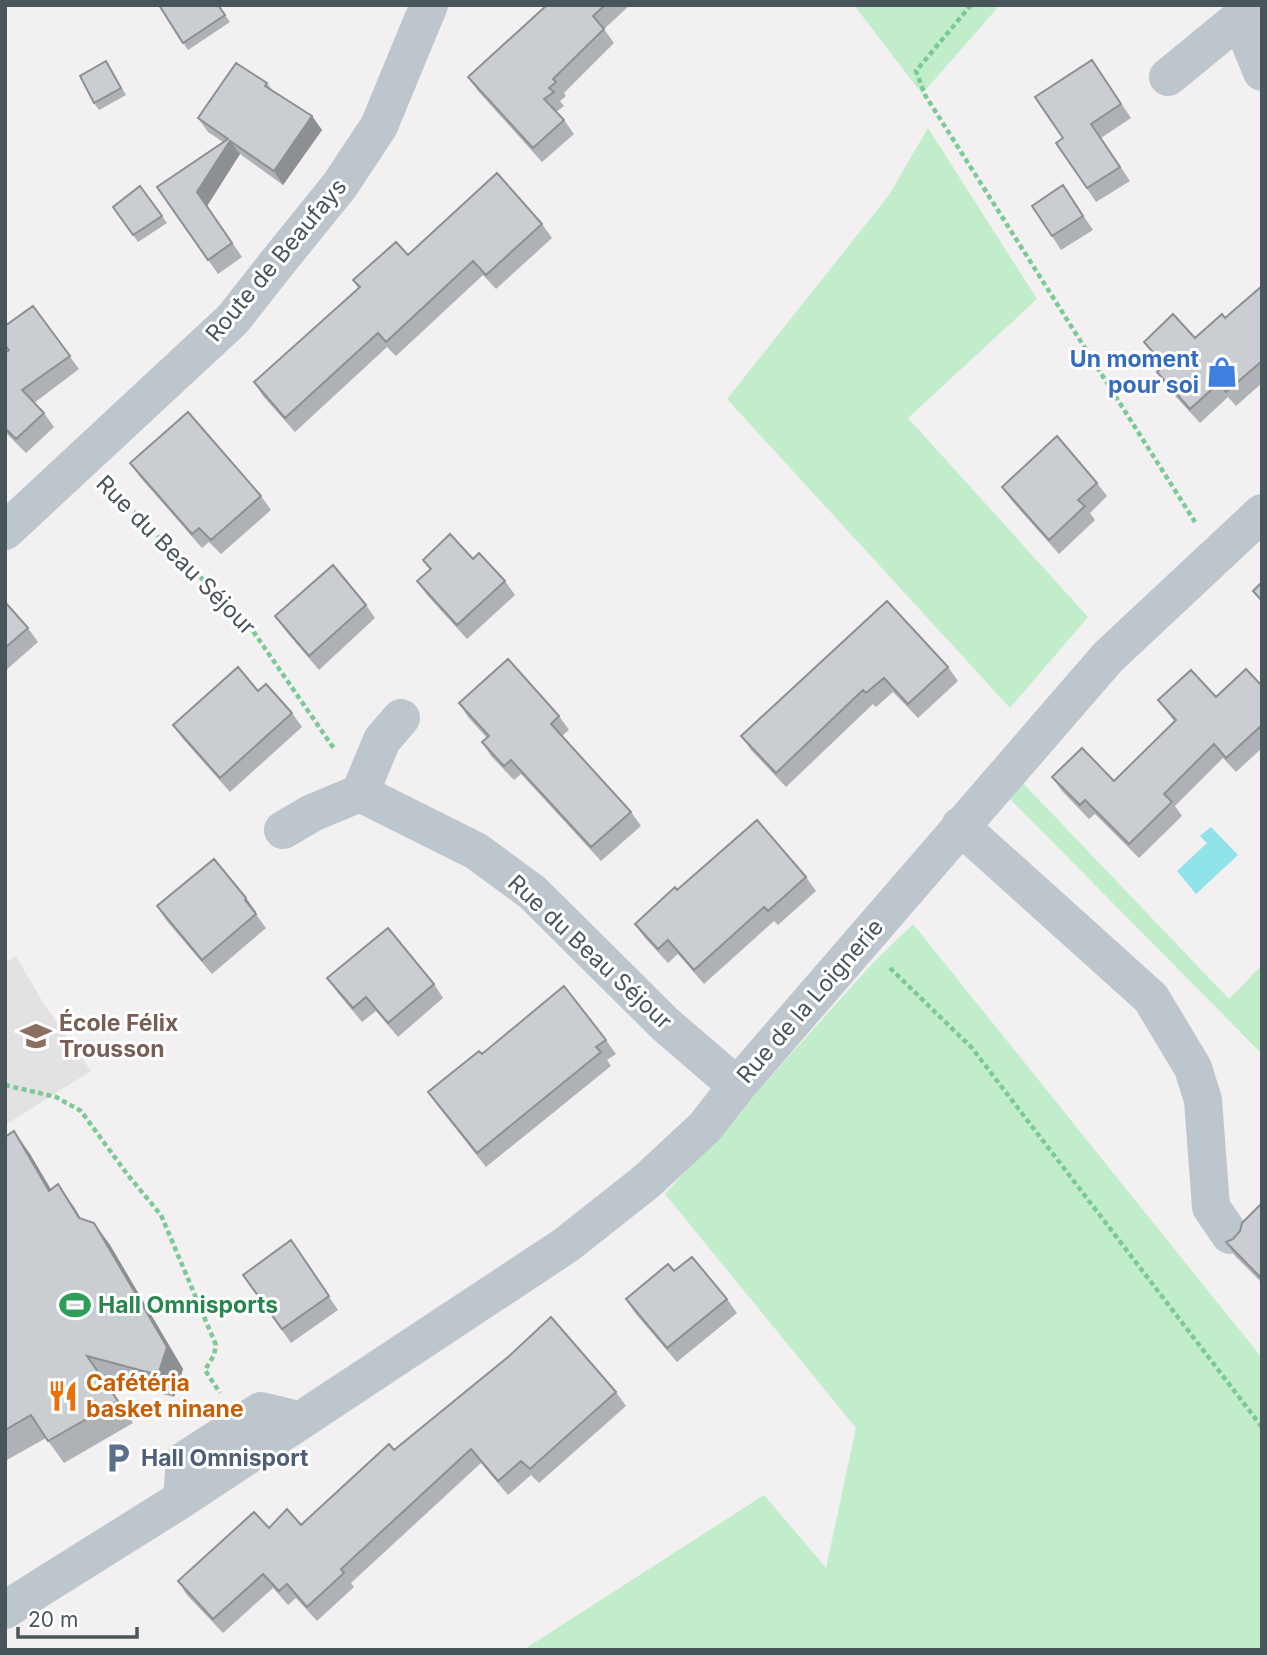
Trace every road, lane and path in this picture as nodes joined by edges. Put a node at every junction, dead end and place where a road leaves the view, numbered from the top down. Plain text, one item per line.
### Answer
1 (429, 5) edge
2 (971, 5) edge
3 (1246, 12) edge
4 (1262, 72) edge
5 (1168, 77) dead end
6 (82, 459) junction
7 (1262, 513) edge
8 (5, 531) edge
9 (1217, 555) junction
10 (401, 718) dead end
11 (359, 793) junction
12 (960, 826) junction
13 (283, 830) dead end
14 (862, 941) junction
15 (5, 1086) edge
16 (737, 1086) junction
17 (1230, 1235) dead end
18 (299, 1420) junction
19 (241, 1424) junction
20 (1262, 1427) edge
21 (182, 1499) junction
22 (5, 1610) edge

1 - 6 street, Route de Beaufays
2 - 9 path
3 - 4 street
3 - 5 street
6 - 8 street, Route de Beaufays
6 - 11 path, Rue du Beau Séjour
7 - 9 street, Rue de la Loignerie
9 - 12 street, Rue de la Loignerie
10 - 11 street
11 - 13 street
11 - 16 street, Rue du Beau Séjour
12 - 14 street, Rue de la Loignerie
12 - 17 street
14 - 16 street, Rue de la Loignerie
14 - 20 path
15 - 19 path
16 - 18 street, Rue de la Loignerie
18 - 19 street
18 - 21 street, Rue de la Loignerie
19 - 21 street
21 - 22 street, Rue de la Loignerie

